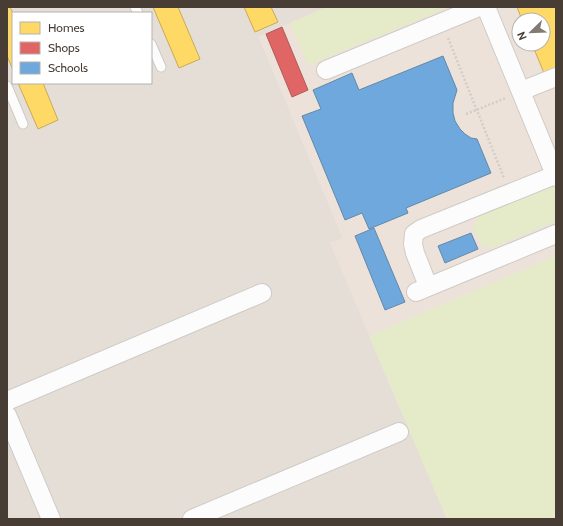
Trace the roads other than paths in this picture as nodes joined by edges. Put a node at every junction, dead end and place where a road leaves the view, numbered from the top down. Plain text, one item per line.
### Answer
1 (479, 7) edge
2 (486, 7) edge
3 (152, 46) edge
4 (161, 68) dead end
5 (326, 70) dead end
6 (556, 77) edge
7 (7, 86) edge
8 (521, 91) junction
9 (23, 124) dead end
10 (556, 176) edge
11 (556, 234) edge
12 (262, 293) dead end
13 (7, 401) edge
14 (7, 415) edge
15 (399, 432) dead end
16 (51, 519) edge
17 (192, 519) edge

1 - 5 street
2 - 8 street
3 - 4 lane
6 - 8 street
7 - 9 lane
8 - 10 street
10 - 11 street
12 - 13 street
14 - 16 street
15 - 17 street

